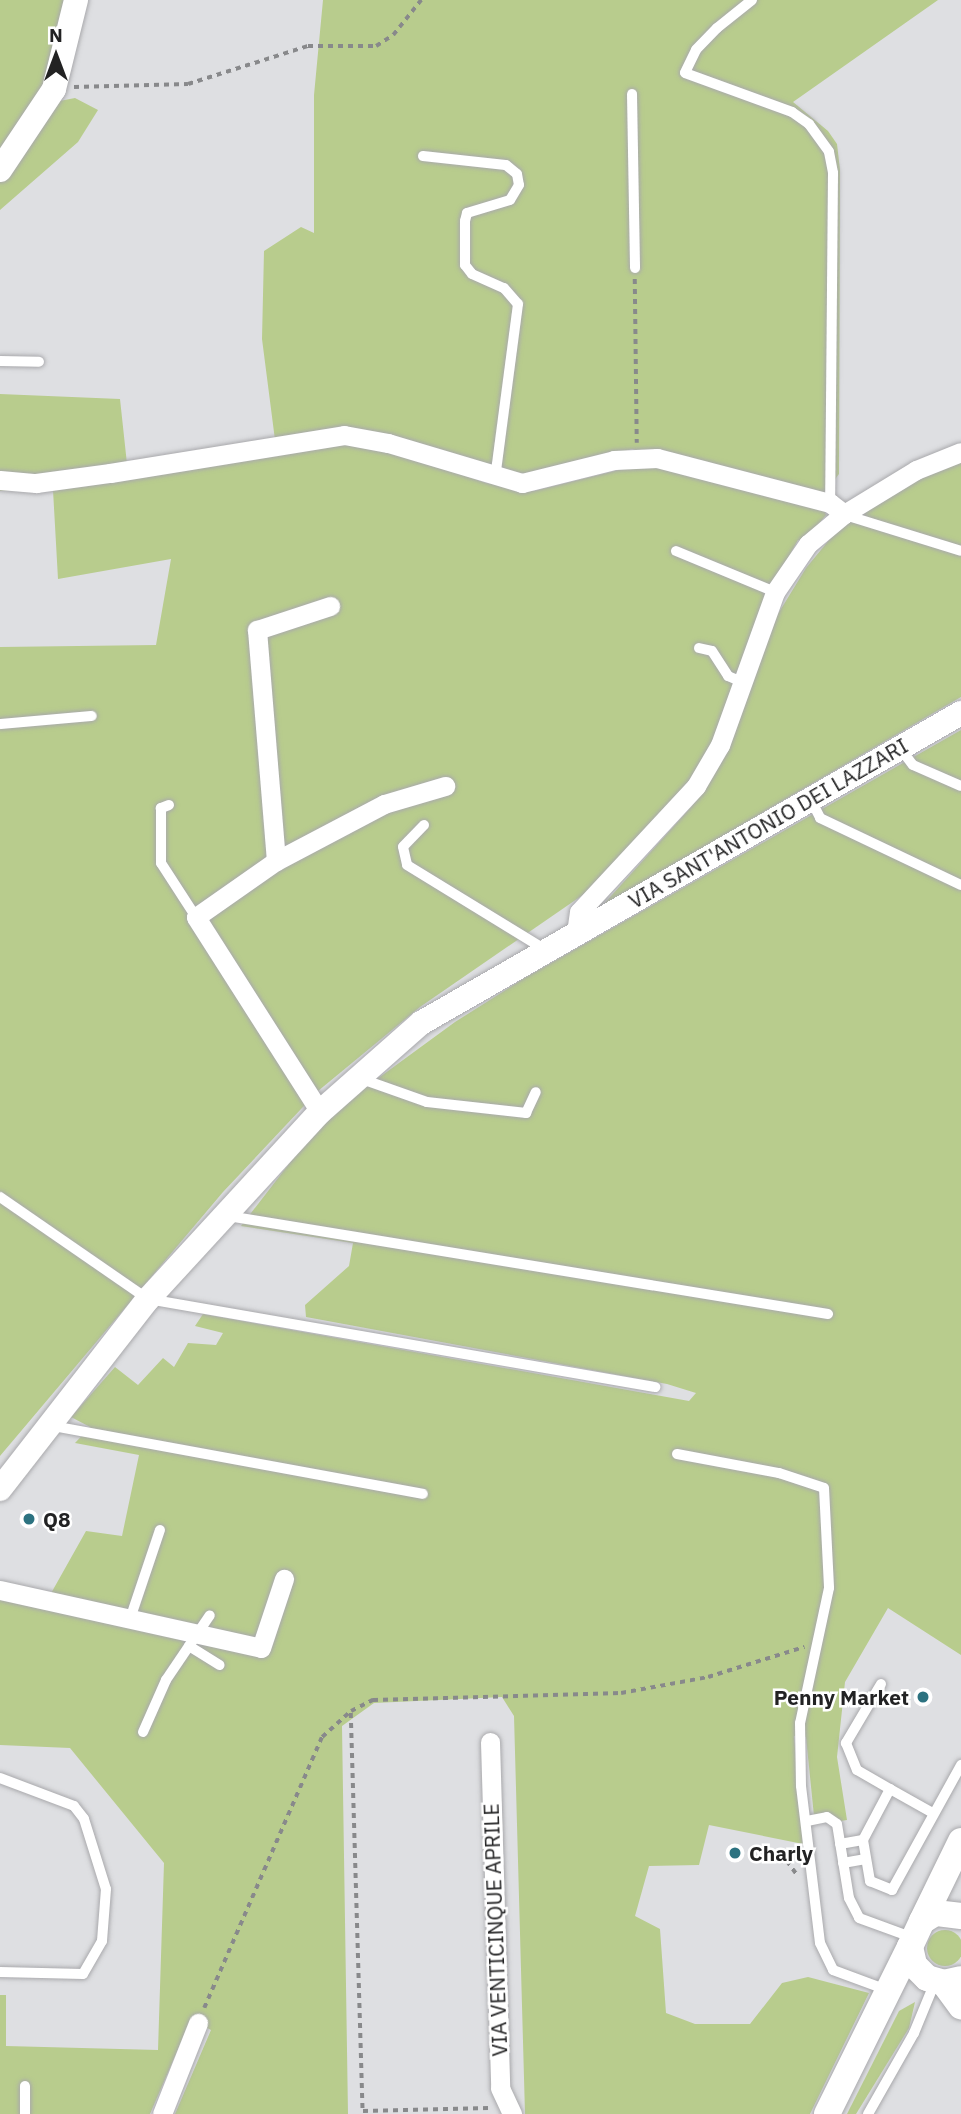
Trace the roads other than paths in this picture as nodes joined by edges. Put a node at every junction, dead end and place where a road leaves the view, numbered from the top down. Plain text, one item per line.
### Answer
1 (76, 0) edge
2 (752, 0) edge
3 (632, 93) dead end
4 (423, 156) dead end
5 (0, 170) edge
6 (635, 268) road end
7 (0, 361) edge
8 (39, 362) dead end
9 (961, 452) edge
10 (495, 479) junction
11 (0, 480) edge
12 (837, 509) junction
13 (676, 551) dead end
14 (961, 551) edge
15 (775, 592) junction
16 (330, 606) dead end
17 (699, 648) dead end
18 (742, 682) junction
19 (961, 713) edge
20 (92, 716) dead end
21 (0, 724) edge
22 (900, 748) junction
23 (445, 786) dead end
24 (961, 786) edge
25 (811, 799) junction
26 (169, 805) dead end
27 (424, 825) dead end
28 (276, 861) junction
29 (961, 885) edge
30 (196, 917) junction
31 (576, 933) junction
32 (545, 949) junction
33 (359, 1078) junction
34 (536, 1092) dead end
35 (320, 1112) junction
36 (0, 1197) edge
37 (224, 1216) junction
38 (148, 1299) junction
39 (828, 1314) dead end
40 (655, 1387) dead end
41 (49, 1426) junction
42 (677, 1454) dead end
43 (0, 1489) edge
44 (424, 1494) dead end
45 (160, 1530) dead end
46 (284, 1579) dead end
47 (0, 1590) edge
48 (210, 1615) dead end
49 (130, 1620) junction
50 (193, 1641) junction
51 (219, 1665) dead end
52 (881, 1684) dead end
53 (143, 1731) dead end
54 (490, 1742) dead end
55 (961, 1765) edge
56 (0, 1777) edge
57 (890, 1789) junction
58 (931, 1812) junction
59 (807, 1821) junction
60 (863, 1840) junction
61 (961, 1841) edge
62 (840, 1844) junction
63 (866, 1859) junction
64 (844, 1863) junction
65 (961, 1916) edge
66 (914, 1935) junction
67 (0, 1972) edge
68 (942, 1980) edge
69 (888, 1990) junction
70 (961, 2006) edge
71 (198, 2023) road end
72 (25, 2086) dead end
73 (512, 2111) edge
74 (24, 2114) edge
75 (162, 2114) edge
76 (827, 2114) edge
77 (868, 2114) edge

1 - 5 street
2 - 12 lane
3 - 6 lane
4 - 10 lane
7 - 8 lane
9 - 12 street, VIA SANT'ANTONIO DEI LAZZARI
10 - 11 street
10 - 12 street
12 - 14 lane
12 - 15 street, VIA SANT'ANTONIO DEI LAZZARI
13 - 15 lane
15 - 18 street, VIA SANT'ANTONIO DEI LAZZARI
16 - 28 street
17 - 18 lane
18 - 31 street, VIA SANT'ANTONIO DEI LAZZARI
19 - 22 street, VIA SANT'ANTONIO DEI LAZZARI
20 - 21 lane
22 - 24 lane
22 - 25 street, VIA SANT'ANTONIO DEI LAZZARI
23 - 28 street
25 - 29 lane
25 - 31 street, VIA SANT'ANTONIO DEI LAZZARI
26 - 30 lane
27 - 32 lane
28 - 30 street
30 - 35 street
31 - 32 street, VIA SANT'ANTONIO DEI LAZZARI
32 - 33 street, VIA SANT'ANTONIO DEI LAZZARI
33 - 34 lane
33 - 35 street, VIA SANT'ANTONIO DEI LAZZARI
35 - 37 street, VIA SANT'ANTONIO DEI LAZZARI
36 - 38 lane
37 - 38 street, VIA SANT'ANTONIO DEI LAZZARI
37 - 39 lane
38 - 40 lane
38 - 41 street, VIA SANT'ANTONIO DEI LAZZARI
41 - 43 street, VIA SANT'ANTONIO DEI LAZZARI
41 - 44 lane
42 - 59 lane
45 - 49 lane
46 - 50 street
47 - 49 street
48 - 50 lane
49 - 50 street
50 - 51 lane
50 - 53 lane
52 - 57 lane
54 - 73 street, VIA VENTICINQUE APRILE
55 - 58 lane
56 - 67 lane
57 - 58 lane
57 - 60 lane
58 - 63 lane
59 - 62 lane
59 - 69 lane
60 - 62 lane
60 - 63 lane
61 - 66 main road
62 - 64 lane
63 - 64 lane
64 - 66 lane
65 - 66 main road
66 - 68 main road
66 - 69 main road
68 - 69 main road
68 - 70 main road
68 - 77 lane
69 - 76 main road
71 - 75 street
72 - 74 lane

